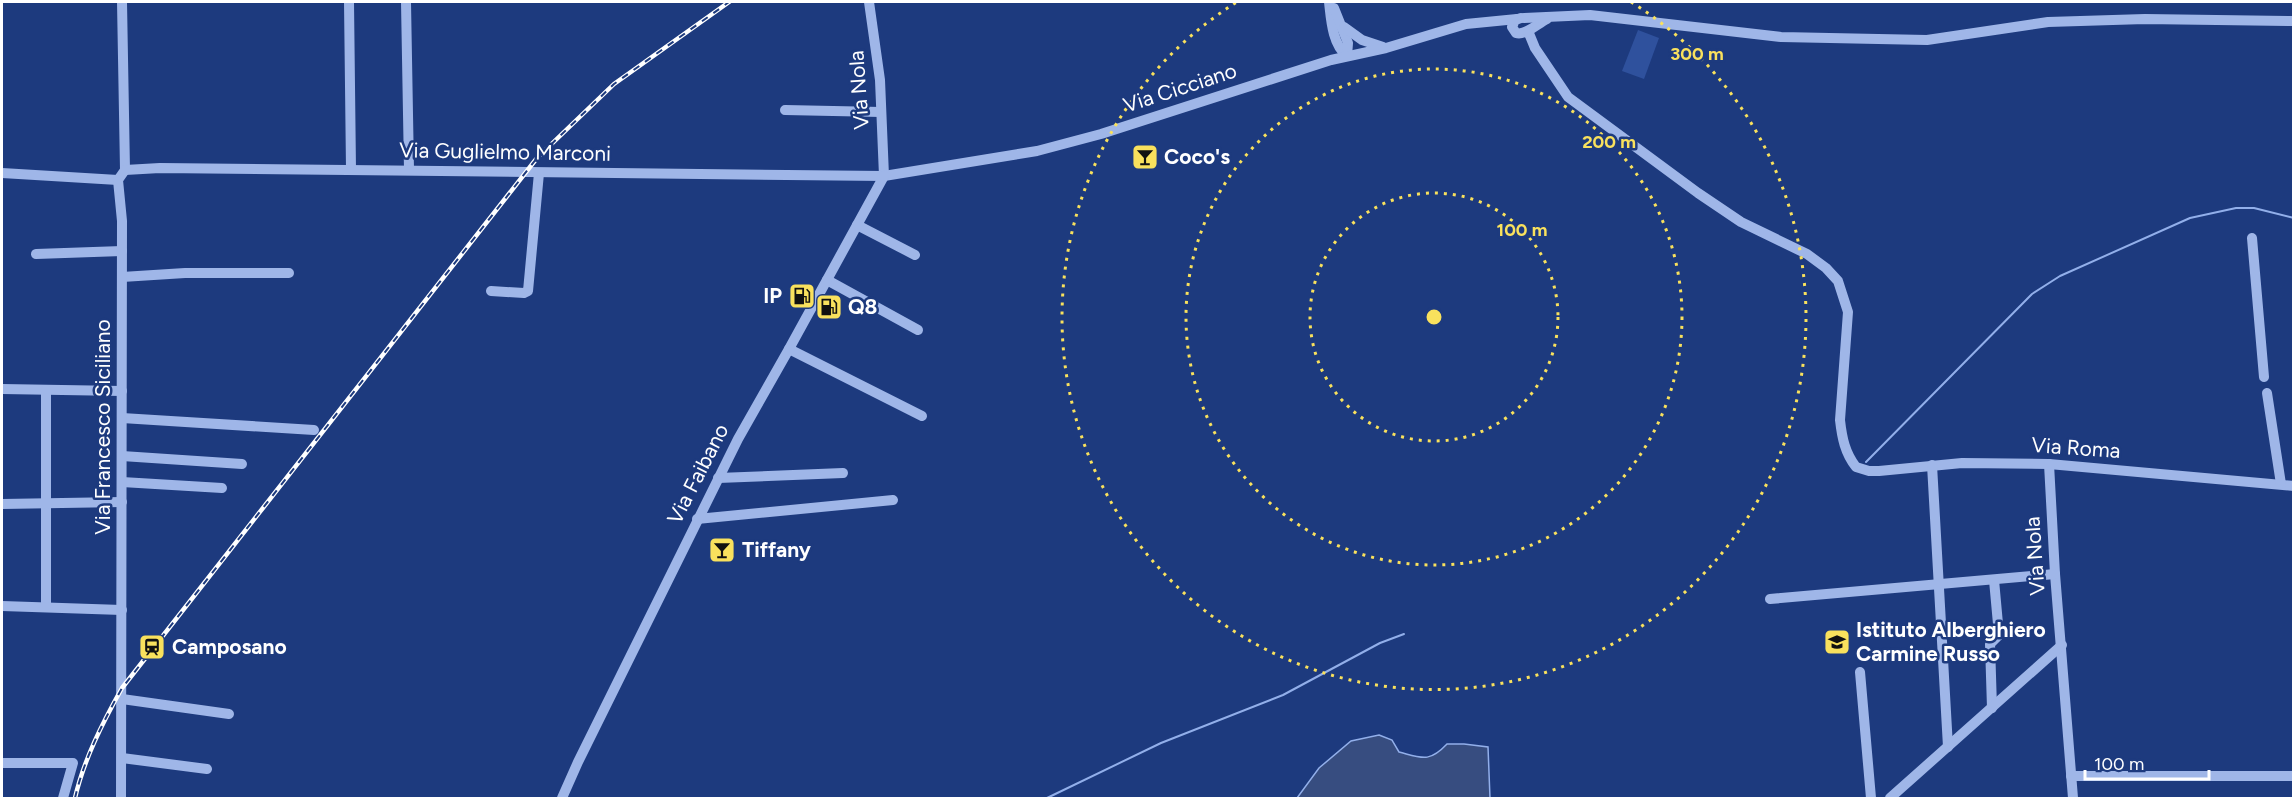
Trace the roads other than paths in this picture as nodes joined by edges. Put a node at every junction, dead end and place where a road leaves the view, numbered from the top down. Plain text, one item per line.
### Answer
1 (122, 2) edge
2 (349, 2) edge
3 (406, 2) edge
4 (869, 2) edge
5 (1330, 2) edge
6 (2294, 21) edge
7 (1522, 27) junction
8 (1338, 30) junction
9 (1386, 48) junction
10 (1347, 56) junction
11 (1331, 60) junction
12 (785, 110) dead end
13 (881, 112) junction
14 (125, 170) junction
15 (351, 170) junction
16 (408, 170) junction
17 (2, 173) edge
18 (539, 173) junction
19 (884, 176) junction
20 (118, 180) junction
21 (857, 225) junction
22 (2252, 238) dead end
23 (122, 252) junction
24 (36, 254) dead end
25 (915, 255) dead end
26 (289, 273) dead end
27 (122, 277) junction
28 (827, 280) junction
29 (491, 291) dead end
30 (918, 330) dead end
31 (789, 349) junction
32 (2264, 377) dead end
33 (2, 389) edge
34 (46, 390) junction
35 (122, 391) junction
36 (2267, 393) dead end
37 (922, 416) dead end
38 (122, 418) junction
39 (314, 430) dead end
40 (122, 456) junction
41 (242, 464) dead end
42 (2049, 464) junction
43 (1932, 465) junction
44 (843, 473) dead end
45 (718, 478) junction
46 (122, 482) junction
47 (2281, 484) junction
48 (2294, 486) edge
49 (222, 488) dead end
50 (893, 500) dead end
51 (122, 502) junction
52 (2, 504) edge
53 (46, 504) junction
54 (697, 519) junction
55 (2055, 574) junction
56 (1994, 580) junction
57 (1939, 585) junction
58 (1770, 599) dead end
59 (2, 606) edge
60 (46, 607) junction
61 (122, 610) junction
62 (2062, 645) junction
63 (1860, 672) dead end
64 (122, 693) junction
65 (1992, 708) junction
66 (229, 714) dead end
67 (1948, 747) junction
68 (122, 758) junction
69 (2, 763) edge
70 (207, 769) dead end
71 (2071, 776) junction
72 (2294, 776) edge
73 (63, 798) edge
74 (121, 798) edge
75 (562, 798) edge
76 (1871, 798) edge
77 (1890, 798) edge
78 (2073, 798) edge

1 - 14 street
2 - 15 street
3 - 16 street
4 - 13 street, Via Nola
5 - 8 street
6 - 7 street
7 - 9 street, Via Cicciano
7 - 43 street, Via Roma
8 - 9 street
8 - 10 street
8 - 11 street
9 - 10 street, Via Cicciano
10 - 11 street, Via Cicciano
11 - 19 street, Via Cicciano
12 - 13 street
13 - 19 street, Via Nola
14 - 15 street, Via Guglielmo Marconi
14 - 20 street
15 - 16 street, Via Guglielmo Marconi
16 - 18 street, Via Guglielmo Marconi
17 - 20 street
18 - 19 street, Via Guglielmo Marconi
18 - 29 street
19 - 21 street, Via Faibano
20 - 23 street, Via Francesco Siciliano
21 - 25 street
21 - 28 street, Via Faibano
22 - 32 street
23 - 24 street
23 - 27 street, Via Francesco Siciliano
26 - 27 street
27 - 35 street, Via Francesco Siciliano
28 - 30 street
28 - 31 street, Via Faibano
31 - 37 street
31 - 45 street, Via Faibano
33 - 34 street
34 - 35 street
34 - 53 street
35 - 38 street, Via Francesco Siciliano
36 - 47 street
38 - 39 street
38 - 40 street, Via Francesco Siciliano
40 - 41 street
40 - 46 street, Via Francesco Siciliano
42 - 43 street, Via Roma
42 - 47 street, Via Roma
42 - 55 street, Via Nola
43 - 57 street
44 - 45 street
45 - 54 street, Via Faibano
46 - 49 street
46 - 51 street, Via Francesco Siciliano
47 - 48 street, Via Roma
50 - 54 street
51 - 53 street
51 - 61 street, Via Francesco Siciliano
52 - 53 street
53 - 60 street
54 - 75 street, Via Faibano
55 - 56 street
55 - 62 street, Via Nola
56 - 57 street
56 - 65 street
57 - 58 street
57 - 67 street
59 - 60 street
60 - 61 street
61 - 64 street, Via Francesco Siciliano
62 - 65 street
62 - 71 street, Via Nola
63 - 76 street
64 - 66 street
64 - 68 street, Via Francesco Siciliano
65 - 67 street
67 - 77 street
68 - 70 street
68 - 74 street, Via Francesco Siciliano
69 - 73 street
71 - 72 street
71 - 78 street, Via Nola

